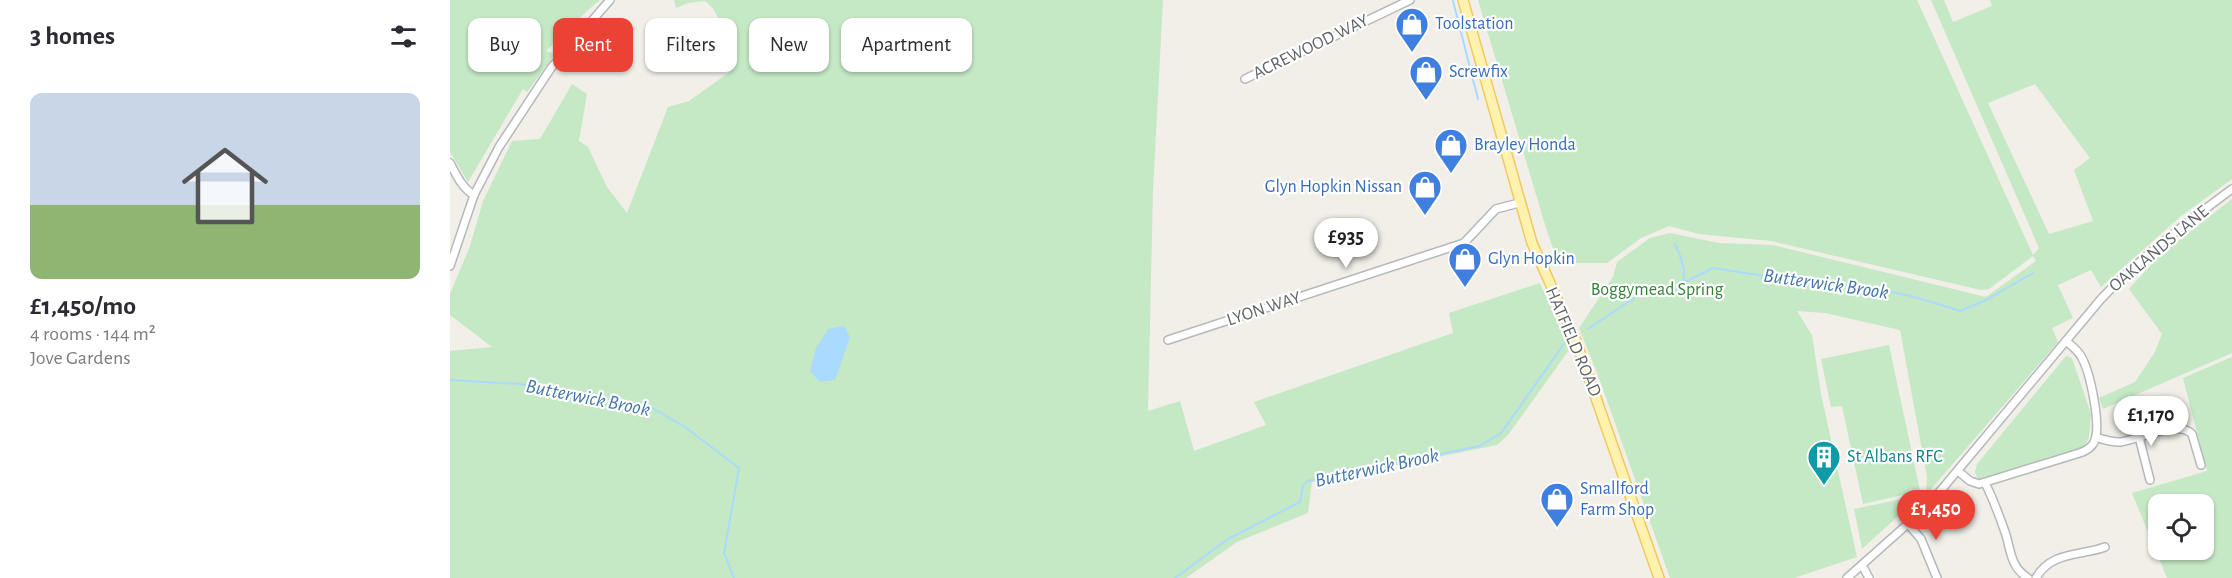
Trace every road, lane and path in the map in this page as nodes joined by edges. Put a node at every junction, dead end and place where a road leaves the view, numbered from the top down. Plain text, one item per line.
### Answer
1 (610, 0) edge
2 (1410, 0) edge
3 (1463, 0) edge
4 (1245, 79) dead end
5 (450, 163) edge
6 (2232, 189) edge
7 (474, 195) junction
8 (1519, 203) junction
9 (450, 266) edge
10 (1168, 340) dead end
11 (2066, 341) junction
12 (2096, 437) junction
13 (2139, 437) junction
14 (2201, 465) dead end
15 (1958, 471) junction
16 (2150, 480) dead end
17 (1985, 483) junction
18 (1908, 524) junction
19 (2105, 548) dead end
20 (1862, 565) junction
21 (1659, 578) edge
22 (1847, 578) edge
23 (1869, 578) edge
24 (1937, 578) edge
25 (2028, 578) edge
26 (2036, 578) edge

1 - 7 street
2 - 4 street, ACREWOOD WAY
3 - 8 main road, HATFIELD ROAD
5 - 7 street
6 - 11 street, OAKLANDS LANE
7 - 9 street
8 - 10 street, LYON WAY
8 - 21 main road, HATFIELD ROAD
11 - 12 street
11 - 15 street, OAKLANDS LANE
12 - 13 street
12 - 17 street
13 - 14 street
13 - 16 street
15 - 17 street
15 - 18 street, OAKLANDS LANE
17 - 25 street
18 - 20 street, OAKLANDS LANE
18 - 24 street
19 - 26 street
20 - 22 street, OAKLANDS LANE
20 - 23 street

